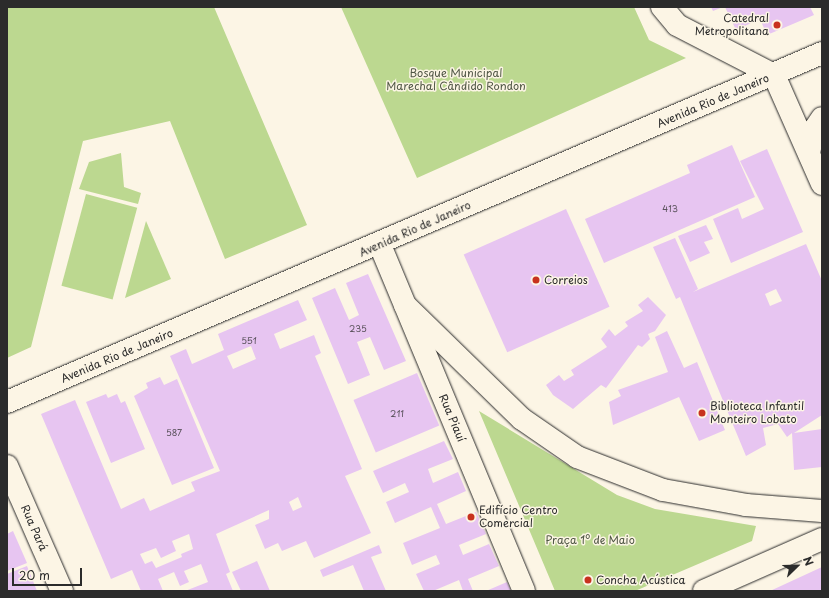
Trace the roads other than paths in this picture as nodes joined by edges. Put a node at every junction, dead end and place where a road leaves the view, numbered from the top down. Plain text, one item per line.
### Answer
1 (662, 7) edge
2 (822, 53) edge
3 (774, 75) junction
4 (822, 118) edge
5 (808, 153) junction
6 (822, 184) edge
7 (380, 245) junction
8 (405, 305) junction
9 (7, 402) edge
10 (7, 466) edge
11 (822, 511) edge
12 (822, 539) edge
13 (62, 591) edge
14 (524, 591) edge
15 (704, 591) edge

1 - 3 street
2 - 3 street, Avenida Rio de Janeiro
3 - 5 street
3 - 7 street, Avenida Rio de Janeiro
4 - 5 street
5 - 6 street
7 - 8 street, Rua Piauí
7 - 9 street, Avenida Rio de Janeiro
8 - 11 street
8 - 14 street, Rua Piauí
10 - 13 street, Rua Pará
12 - 15 street

